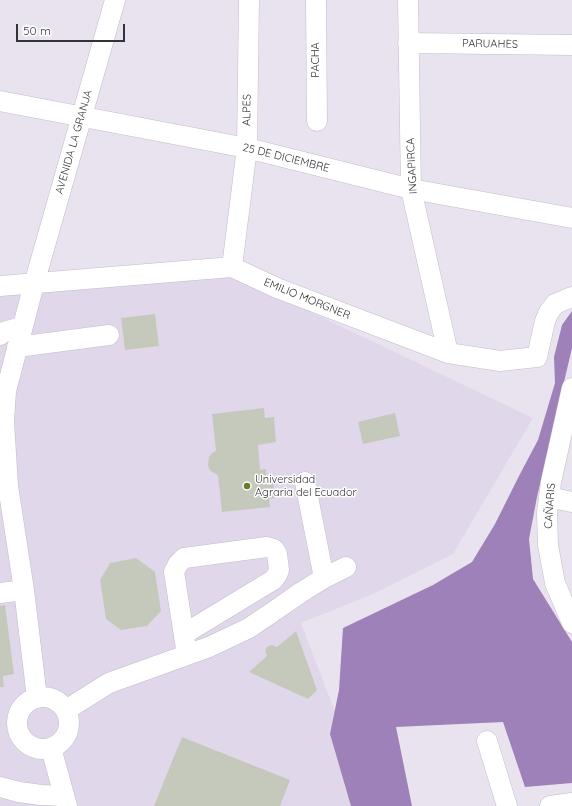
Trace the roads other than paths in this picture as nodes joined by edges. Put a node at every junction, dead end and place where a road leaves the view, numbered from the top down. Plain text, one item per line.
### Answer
1 (115, 0) edge
2 (249, 0) edge
3 (316, 0) edge
4 (408, 0) edge
5 (408, 43) junction
6 (572, 46) edge
7 (0, 101) edge
8 (81, 116) junction
9 (317, 120) dead end
10 (246, 148) junction
11 (411, 189) junction
12 (572, 218) edge
13 (232, 267) junction
14 (34, 284) junction
15 (0, 286) edge
16 (572, 297) edge
17 (7, 331) edge
18 (109, 334) dead end
19 (17, 347) junction
20 (448, 352) junction
21 (572, 388) edge
22 (2, 421) edge
23 (304, 482) dead end
24 (548, 498) junction
25 (572, 502) edge
26 (346, 566) dead end
27 (324, 578) junction
28 (24, 590) junction
29 (0, 593) edge
30 (572, 623) edge
31 (184, 634) junction
32 (187, 655) junction
33 (37, 698) junction
34 (66, 710) junction
35 (487, 741) dead end
36 (51, 748) junction
37 (0, 787) edge
38 (65, 801) edge
39 (572, 803) edge
40 (507, 806) edge
41 (550, 806) edge

1 - 8 street, AVENIDA LA GRANJA
2 - 10 street, ALPES
3 - 9 street, PACHA
4 - 5 street, INGAPIRCA
5 - 6 street, PARUAHES
5 - 11 street, INGAPIRCA
7 - 8 street, 25 DE DICIEMBRE
8 - 10 street, 25 DE DICIEMBRE
8 - 14 street, AVENIDA LA GRANJA
10 - 11 street, 25 DE DICIEMBRE
10 - 13 street, ALPES
11 - 12 street, 25 DE DICIEMBRE
11 - 20 street, INGAPIRCA
13 - 14 street, EMILIO MORGNER
13 - 20 street, EMILIO MORGNER
14 - 15 street, EMILIO MORGNER
14 - 17 street, AVENIDA LA GRANJA
16 - 20 street, EMILIO MORGNER
17 - 19 street, AVENIDA LA GRANJA
18 - 19 street
19 - 22 street, AVENIDA LA GRANJA
21 - 24 street, CAÑARIS
22 - 28 street, AVENIDA LA GRANJA
23 - 27 street
24 - 25 street
24 - 30 street, CAÑARIS
26 - 27 street
27 - 32 street
28 - 29 street
28 - 33 street, AVENIDA LA GRANJA
31 - 31 street
31 - 32 street
32 - 34 street
33 - 34 street
33 - 36 street
34 - 36 street
35 - 40 street
36 - 38 street
37 - 38 street
39 - 41 street

